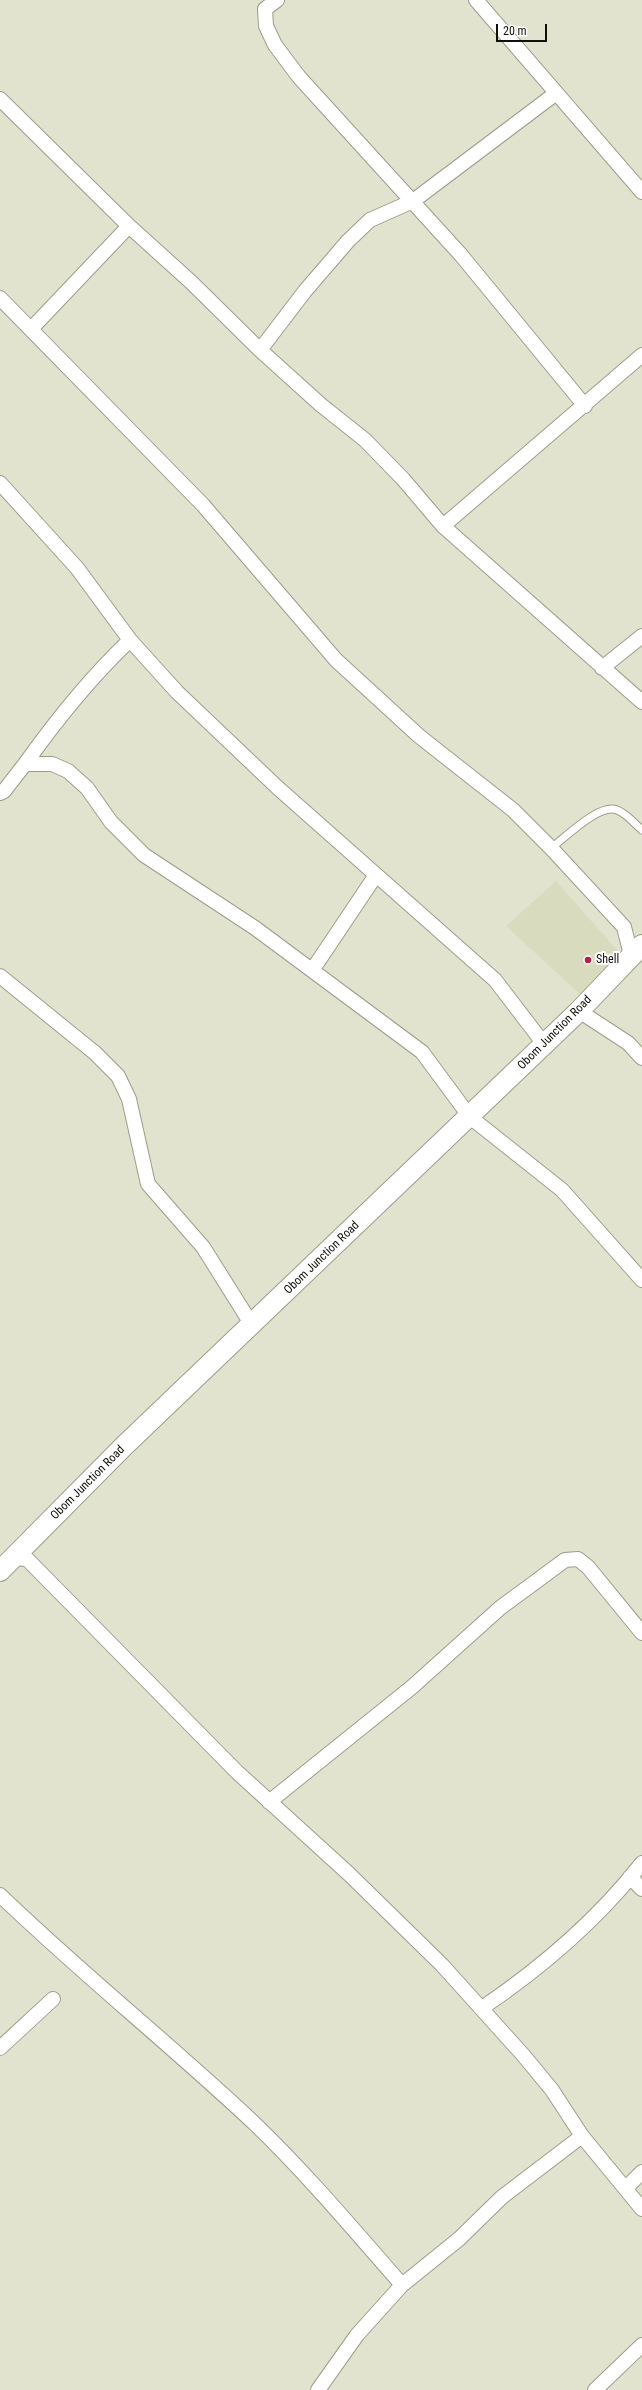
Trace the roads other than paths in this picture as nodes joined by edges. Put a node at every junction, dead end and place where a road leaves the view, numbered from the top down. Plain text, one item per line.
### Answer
1 (277, 0) edge
2 (476, 0) edge
3 (555, 94) junction
4 (0, 99) edge
5 (642, 192) edge
6 (413, 201) junction
7 (129, 226) junction
8 (0, 298) edge
9 (30, 329) junction
10 (260, 350) junction
11 (642, 355) edge
12 (585, 406) junction
13 (0, 483) edge
14 (443, 526) junction
15 (642, 636) edge
16 (130, 640) junction
17 (602, 668) junction
18 (642, 702) edge
19 (25, 764) junction
20 (0, 793) edge
21 (642, 830) edge
22 (551, 848) junction
23 (376, 875) junction
24 (637, 950) edge
25 (313, 969) junction
26 (0, 976) edge
27 (580, 1011) junction
28 (544, 1044) junction
29 (642, 1058) edge
30 (470, 1117) junction
31 (639, 1271) edge
32 (252, 1325) junction
33 (6, 1564) edge
34 (642, 1633) edge
35 (269, 1802) junction
36 (642, 1862) edge
37 (630, 1877) junction
38 (642, 1889) edge
39 (2, 1901) edge
40 (52, 1999) dead end
41 (482, 2008) junction
42 (0, 2048) edge
43 (582, 2136) junction
44 (642, 2172) edge
45 (626, 2188) junction
46 (642, 2209) edge
47 (402, 2285) junction
48 (642, 2345) edge
49 (318, 2390) edge
50 (595, 2390) edge

1 - 6 street
2 - 3 street
3 - 5 street
3 - 6 street
4 - 7 street
6 - 10 street
6 - 12 street
7 - 9 street
7 - 10 street
8 - 9 street
9 - 22 street
10 - 14 street
11 - 12 street
12 - 14 street
13 - 16 street
14 - 17 street
15 - 17 street
16 - 19 street
16 - 23 street
17 - 18 street
19 - 20 street
19 - 25 street
21 - 22 lane
22 - 24 street
23 - 25 street
23 - 28 street
24 - 27 main road, Obom Junction Road
25 - 30 street
26 - 32 street
27 - 28 main road, Obom Junction Road
27 - 29 street
28 - 30 main road, Obom Junction Road
30 - 31 street
30 - 32 main road, Obom Junction Road
32 - 33 main road, Obom Junction Road
33 - 35 street
34 - 35 street
35 - 41 street
36 - 37 street
37 - 38 street
37 - 41 street
39 - 47 street
40 - 42 street
41 - 43 street
43 - 45 street
43 - 47 street
44 - 45 street
45 - 46 street
47 - 49 street
48 - 50 street

